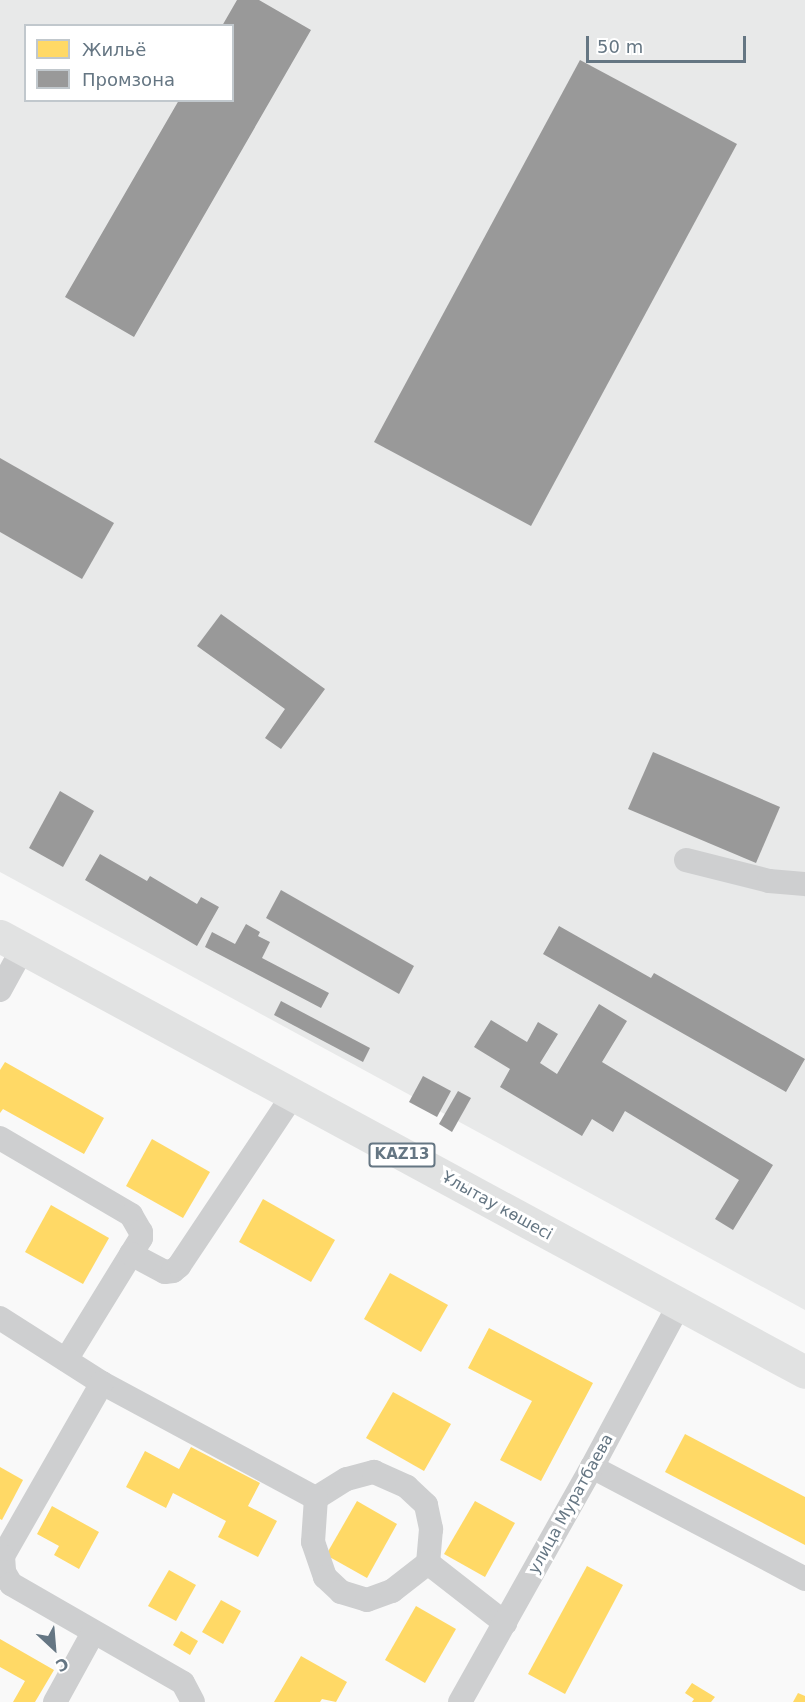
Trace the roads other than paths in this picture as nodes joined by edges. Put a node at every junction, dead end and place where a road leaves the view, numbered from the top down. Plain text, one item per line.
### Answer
1 (686, 860) dead end
2 (805, 884) edge
3 (11, 942) edge
4 (0, 990) edge
5 (293, 1095) junction
6 (0, 1138) edge
7 (131, 1254) junction
8 (679, 1305) junction
9 (0, 1318) edge
10 (66, 1360) junction
11 (805, 1372) edge
12 (102, 1383) junction
13 (592, 1467) junction
14 (316, 1498) junction
15 (428, 1563) junction
16 (805, 1579) edge
17 (505, 1623) junction
18 (93, 1634) junction
19 (55, 1702) edge
20 (193, 1702) edge
21 (460, 1702) edge

1 - 2 street
3 - 4 street
3 - 5 main road, Ұлытау көшесі / KAZ13
5 - 7 street
5 - 8 main road, Ұлытау көшесі / KAZ13
6 - 7 street
7 - 10 street
8 - 11 main road, Ұлытау көшесі / KAZ13
8 - 13 street, улица Муратбаева
9 - 10 street
10 - 12 street
12 - 14 street
12 - 18 street
13 - 16 street
13 - 17 street, улица Муратбаева
14 - 15 street
14 - 15 street
15 - 17 street
17 - 21 street, улица Муратбаева
18 - 19 street
18 - 20 street

